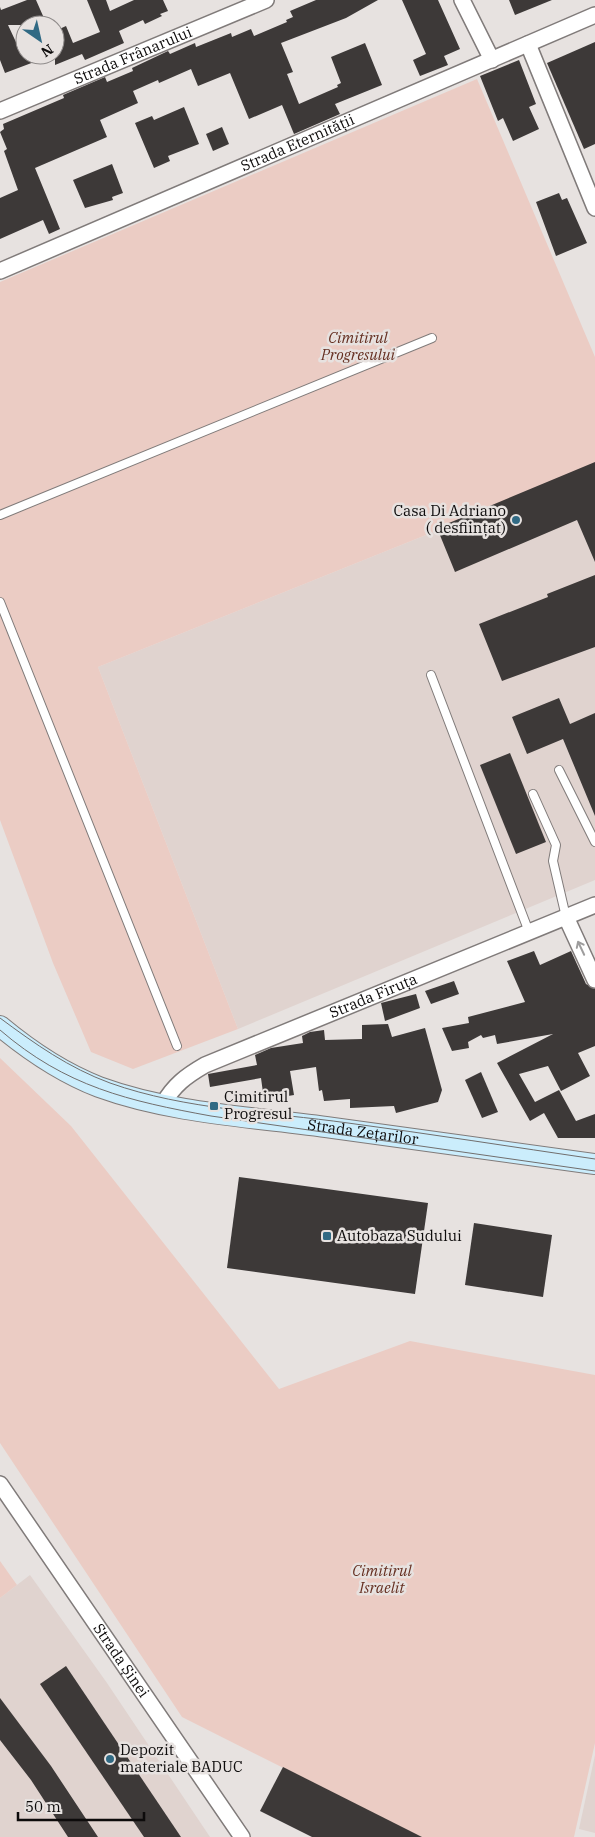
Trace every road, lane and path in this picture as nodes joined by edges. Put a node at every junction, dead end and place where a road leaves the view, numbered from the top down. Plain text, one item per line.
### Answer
1 (266, 0) edge
2 (462, 0) edge
3 (595, 15) edge
4 (528, 44) junction
5 (492, 60) junction
6 (0, 111) edge
7 (595, 208) edge
8 (0, 271) edge
9 (432, 338) dead end
10 (0, 515) edge
11 (0, 602) edge
12 (430, 676) dead end
13 (559, 770) dead end
14 (533, 794) dead end
15 (595, 842) edge
16 (595, 905) edge
17 (566, 917) junction
18 (529, 932) junction
19 (595, 980) edge
20 (0, 1026) edge
21 (177, 1046) dead end
22 (163, 1104) junction
23 (595, 1164) edge
24 (0, 1484) edge
25 (242, 1837) edge

1 - 6 street, Strada Frânarului
2 - 5 street
3 - 4 street, Strada Eternității
4 - 5 street, Strada Eternității
4 - 7 street
5 - 8 street, Strada Eternității
9 - 10 lane
11 - 21 lane
12 - 18 lane
13 - 15 lane
14 - 17 lane
16 - 17 street, Strada Firuța
17 - 18 street, Strada Firuța
19 -> 17 street
18 - 22 street, Strada Firuța
20 - 22 main road, Strada Zețarilor
22 - 23 main road, Strada Zețarilor
24 - 25 street, Strada Șinei

